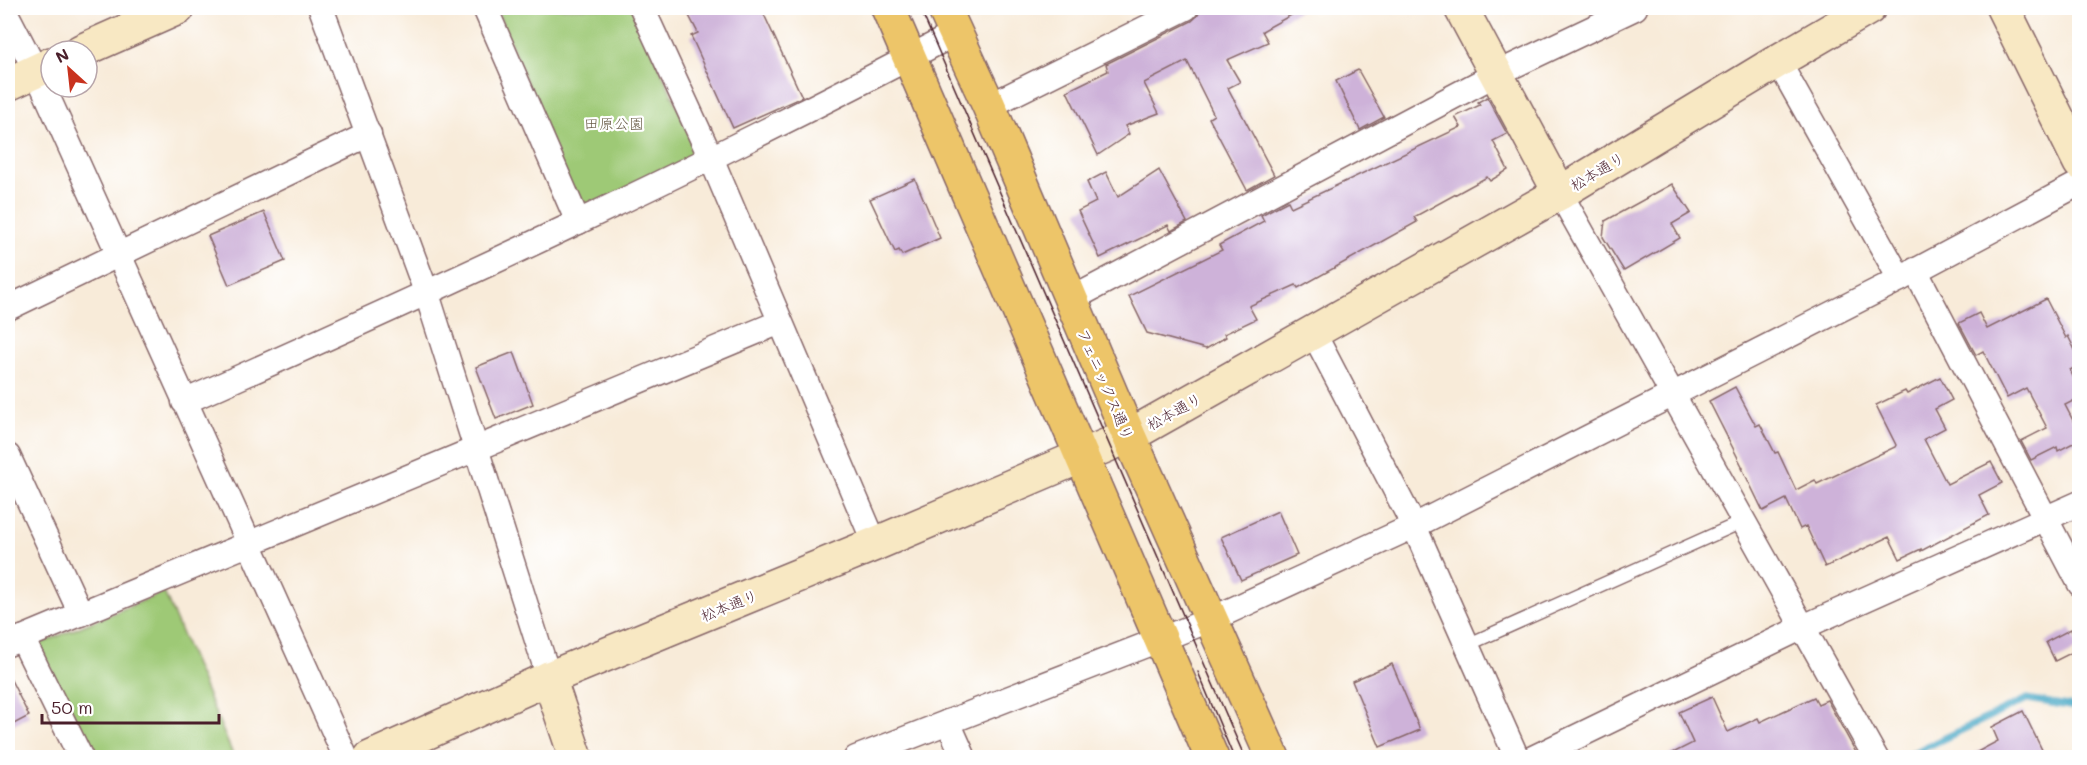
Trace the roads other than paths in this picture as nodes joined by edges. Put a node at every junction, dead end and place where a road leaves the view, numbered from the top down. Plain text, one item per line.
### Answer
1 (178, 8) edge
2 (321, 8) edge
3 (485, 8) edge
4 (642, 8) edge
5 (888, 8) edge
6 (1186, 8) edge
7 (1461, 8) edge
8 (1635, 8) edge
9 (1869, 8) edge
10 (2002, 8) edge
11 (8, 17) edge
12 (950, 20) edge
13 (99, 43) edge
14 (909, 57) junction
15 (1778, 61) junction
16 (31, 73) edge
17 (1496, 74) junction
18 (989, 106) junction
19 (369, 134) junction
20 (711, 159) junction
21 (2079, 163) edge
22 (2079, 183) edge
23 (1560, 194) junction
24 (578, 222) junction
25 (118, 256) junction
26 (1907, 274) junction
27 (427, 294) junction
28 (1070, 300) junction
29 (8, 308) edge
30 (780, 322) junction
31 (1313, 332) junction
32 (1672, 394) junction
33 (184, 402) junction
34 (1129, 436) junction
35 (477, 449) junction
36 (8, 456) edge
37 (1083, 456) junction
38 (2079, 503) edge
39 (2045, 519) junction
40 (1744, 520) junction
41 (1414, 526) junction
42 (875, 544) junction
43 (249, 545) junction
44 (2079, 584) edge
45 (81, 614) junction
46 (1210, 620) junction
47 (1803, 627) junction
48 (1161, 639) junction
49 (15, 641) edge
50 (1467, 645) junction
51 (549, 678) junction
52 (948, 722) junction
53 (1875, 755) edge
54 (81, 758) edge
55 (346, 758) edge
56 (370, 758) edge
57 (576, 758) edge
58 (856, 758) edge
59 (964, 758) edge
60 (1212, 758) edge
61 (1273, 758) edge
62 (1517, 758) edge
63 (1533, 758) edge

1 - 13 street
2 - 19 street
3 - 24 street
4 - 20 street
5 - 14 main road
6 - 18 street
7 - 17 street
8 - 17 street
9 - 15 street, 松本通り
10 - 21 street
11 - 16 street
12 - 14 street
12 - 18 main road, フェニックス通り
14 - 20 street
14 - 37 main road
15 - 23 street, 松本通り
15 - 26 street
16 - 25 street
17 - 23 street
17 - 28 street
18 - 28 main road, フェニックス通り
19 - 25 street
19 - 27 street
20 - 24 street
20 - 30 street
22 - 26 street
23 - 31 street, 松本通り
23 - 32 street
24 - 27 street
25 - 29 street
25 - 33 street
26 - 32 street
26 - 39 street
27 - 33 street
27 - 35 street
28 - 34 main road, フェニックス通り
30 - 35 street
30 - 42 street
31 - 34 street, 松本通り
31 - 41 street
32 - 40 street
32 - 41 street
33 - 43 street
34 - 37 street, 松本通り
34 - 46 main road, フェニックス通り
35 - 43 street
35 - 51 street
36 - 45 street
37 - 42 street, 松本通り
37 - 48 main road
38 - 39 street
39 - 44 street
39 - 47 street
40 - 47 street
40 - 50 lane
41 - 46 street
41 - 50 street
42 - 51 street, 松本通り
43 - 45 street
43 - 55 street
45 - 49 street
46 - 48 street
46 - 61 main road, フェニックス通り
47 - 53 street
47 - 63 street
48 - 52 street
48 - 60 main road
49 - 54 street
50 - 62 street
51 - 56 street, 松本通り
51 - 57 street
52 - 58 street
52 - 59 street

